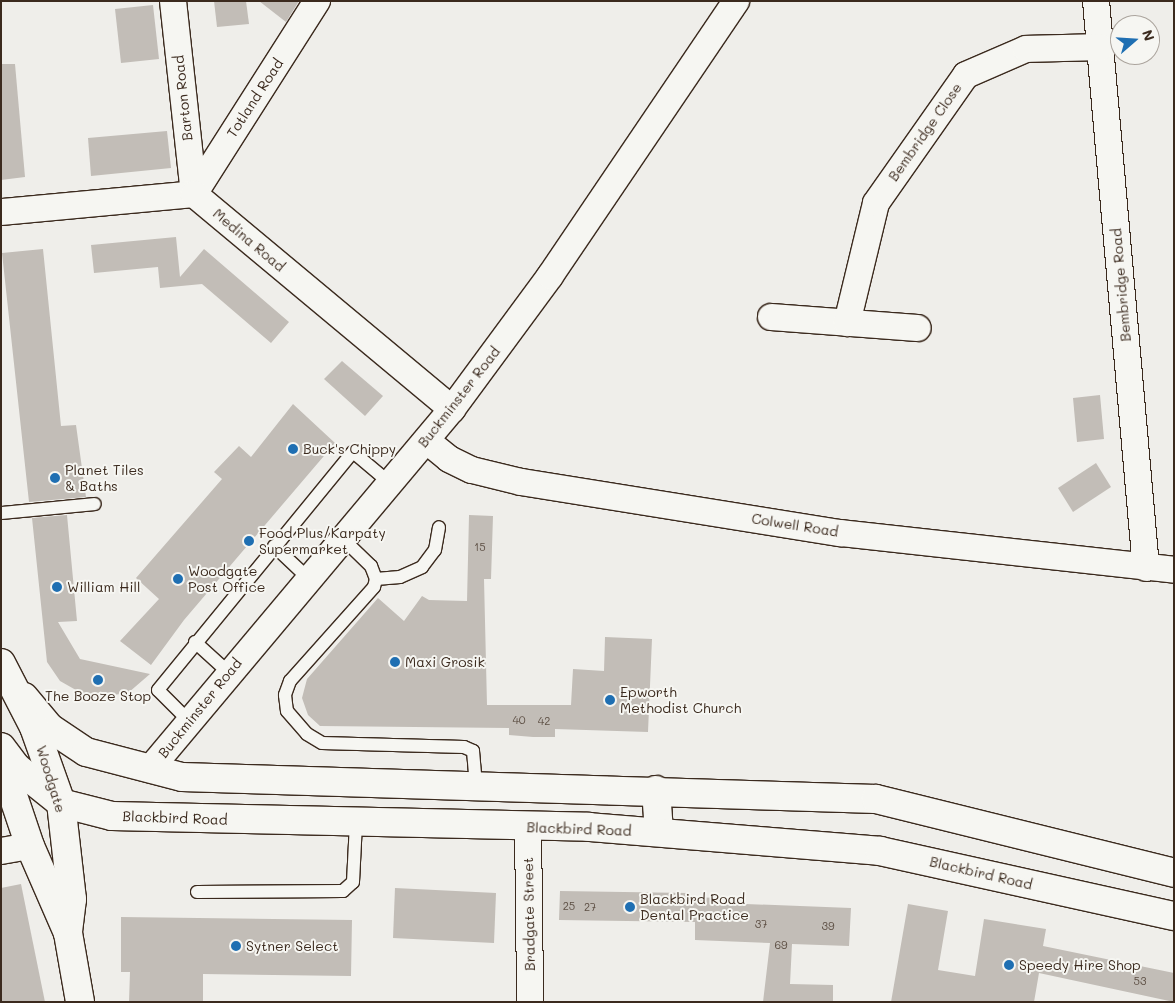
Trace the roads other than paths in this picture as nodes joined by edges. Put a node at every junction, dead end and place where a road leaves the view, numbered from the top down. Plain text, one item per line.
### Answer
1 (173, 1) edge
2 (317, 1) edge
3 (736, 1) edge
4 (1096, 1) edge
5 (1100, 47) junction
6 (194, 194) junction
7 (1, 212) edge
8 (771, 317) dead end
9 (847, 323) junction
10 (918, 328) dead end
11 (452, 409) junction
12 (426, 441) junction
13 (391, 484) junction
14 (95, 504) dead end
15 (5, 513) edge
16 (439, 527) dead end
17 (343, 540) junction
18 (274, 546) junction
19 (1146, 568) junction
20 (1174, 570) edge
21 (309, 579) junction
22 (376, 579) junction
23 (195, 642) junction
24 (1, 663) edge
25 (228, 672) junction
26 (17, 688) junction
27 (190, 722) junction
28 (1, 747) edge
29 (1, 760) edge
30 (150, 769) junction
31 (476, 784) junction
32 (656, 790) junction
33 (61, 803) junction
34 (356, 822) junction
35 (528, 827) junction
36 (659, 832) junction
37 (30, 846) junction
38 (1, 851) edge
39 (1174, 872) edge
40 (197, 892) dead end
41 (1174, 916) edge
42 (68, 933) junction
43 (80, 1002) edge
44 (530, 1002) edge

1 - 6 street, Barton Road
2 - 6 street, Totland Road
3 - 11 street, Buckminster Road
4 - 5 street, Bembridge Road
5 - 9 street, Bembridge Close
5 - 19 street, Bembridge Road
6 - 7 street
6 - 11 street, Medina Road
8 - 9 street
9 - 10 street
11 - 12 street, Buckminster Road
12 - 13 street, Buckminster Road
12 - 19 street, Colwell Road
13 - 17 street, Buckminster Road
13 - 18 lane
14 - 15 lane
16 - 22 lane
17 - 21 street, Buckminster Road
17 - 22 lane
18 - 21 lane
18 - 23 lane
19 - 20 street, Colwell Road
21 - 25 street, Buckminster Road
22 - 31 lane
23 - 25 lane
23 - 27 lane
24 - 26 main road, Woodgate
25 - 27 street, Buckminster Road
26 - 30 main road
26 - 33 main road, Woodgate
27 - 30 street, Buckminster Road
28 - 33 main road, Blackbird Road
29 - 37 main road, Woodgate
30 - 31 main road
31 - 32 main road
32 - 36 main road
32 - 39 main road
33 - 34 main road, Blackbird Road
33 - 42 main road, Woodgate
34 - 35 main road, Blackbird Road
34 - 40 lane
35 - 36 main road, Blackbird Road
35 - 44 street, Bradgate Street
36 - 41 main road, Blackbird Road
37 - 38 street
37 - 42 main road, Woodgate
42 - 43 main road, Woodgate

